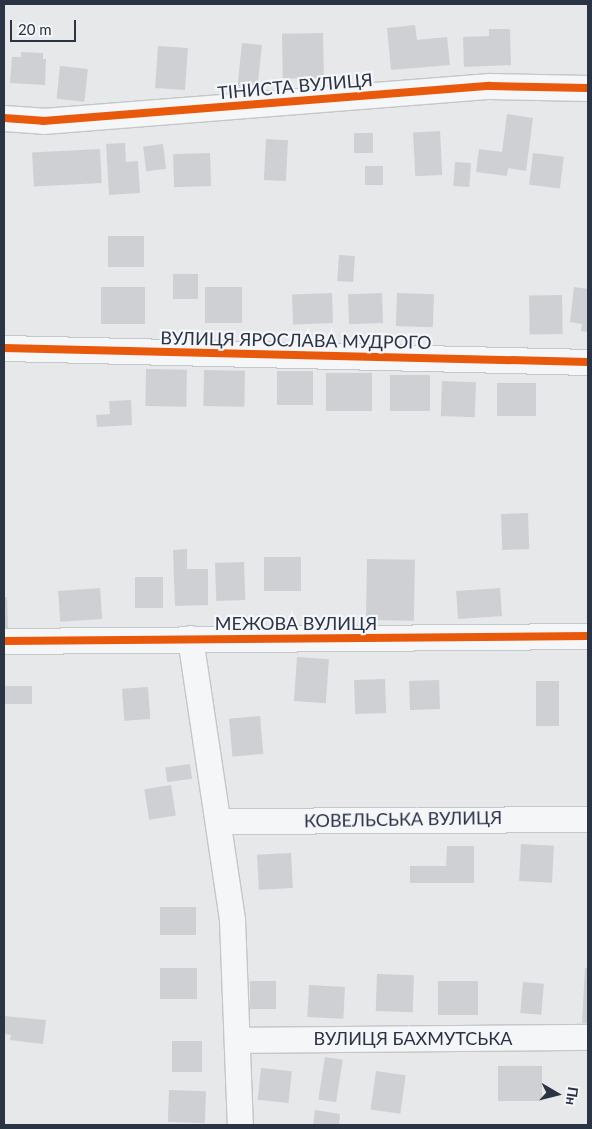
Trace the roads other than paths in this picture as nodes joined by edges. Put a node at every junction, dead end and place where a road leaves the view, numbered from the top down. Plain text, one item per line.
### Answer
1 (588, 88) edge
2 (4, 118) edge
3 (4, 348) edge
4 (588, 362) edge
5 (588, 636) edge
6 (190, 638) junction
7 (4, 641) edge
8 (588, 819) edge
9 (219, 821) junction
10 (588, 1037) edge
11 (238, 1040) junction
12 (240, 1125) edge

1 - 2 street, ТІНИСТА ВУЛИЦЯ
3 - 4 street, ВУЛИЦЯ ЯРОСЛАВА МУДРОГО
5 - 6 street, МЕЖОВА ВУЛИЦЯ
6 - 7 street, МЕЖОВА ВУЛИЦЯ
6 - 9 street
8 - 9 street, КОВЕЛЬСЬКА ВУЛИЦЯ
9 - 11 street
10 - 11 street, ВУЛИЦЯ БАХМУТСЬКА
11 - 12 street

